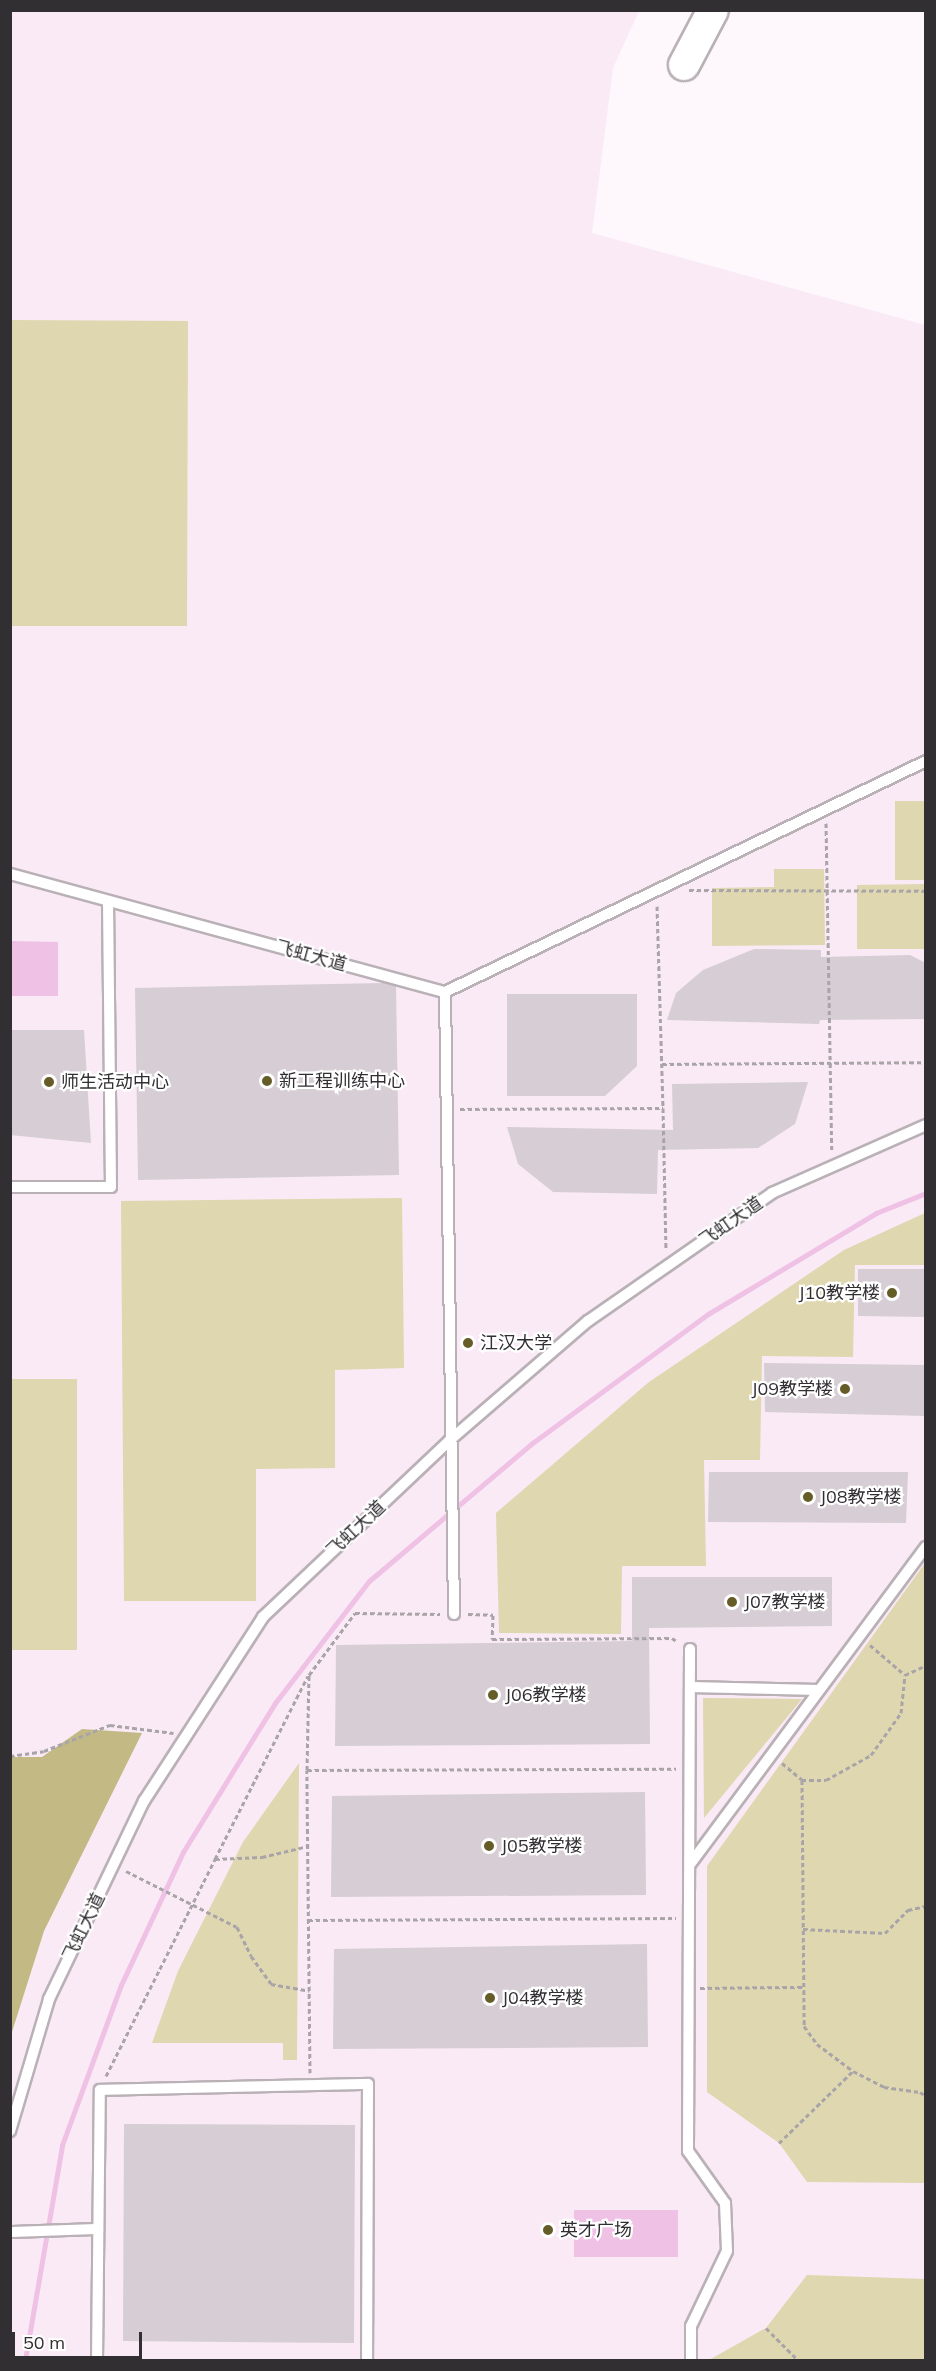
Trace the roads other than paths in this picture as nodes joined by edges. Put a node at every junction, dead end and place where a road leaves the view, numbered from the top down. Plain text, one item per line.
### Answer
1 (713, 10) edge
2 (684, 65) dead end
3 (926, 761) edge
4 (10, 874) edge
5 (108, 901) junction
6 (445, 992) junction
7 (926, 1125) edge
8 (10, 1187) edge
9 (450, 1440) junction
10 (926, 1547) edge
11 (454, 1614) road end
12 (690, 1649) road end
13 (690, 1687) junction
14 (819, 1690) junction
15 (690, 1863) junction
16 (10, 2131) edge
17 (98, 2229) junction
18 (10, 2232) edge
19 (97, 2361) edge
20 (367, 2361) edge
21 (692, 2361) edge

1 - 2 street
3 - 6 lane
4 - 5 lane, 飞虹大道
5 - 6 lane, 飞虹大道
5 - 8 lane
6 - 9 lane
7 - 9 lane, 飞虹大道
9 - 11 lane
9 - 16 lane, 飞虹大道
10 - 14 lane
12 - 13 lane
13 - 14 lane
13 - 15 lane
14 - 15 lane
15 - 21 lane
17 - 18 lane
17 - 19 lane
17 - 20 lane

